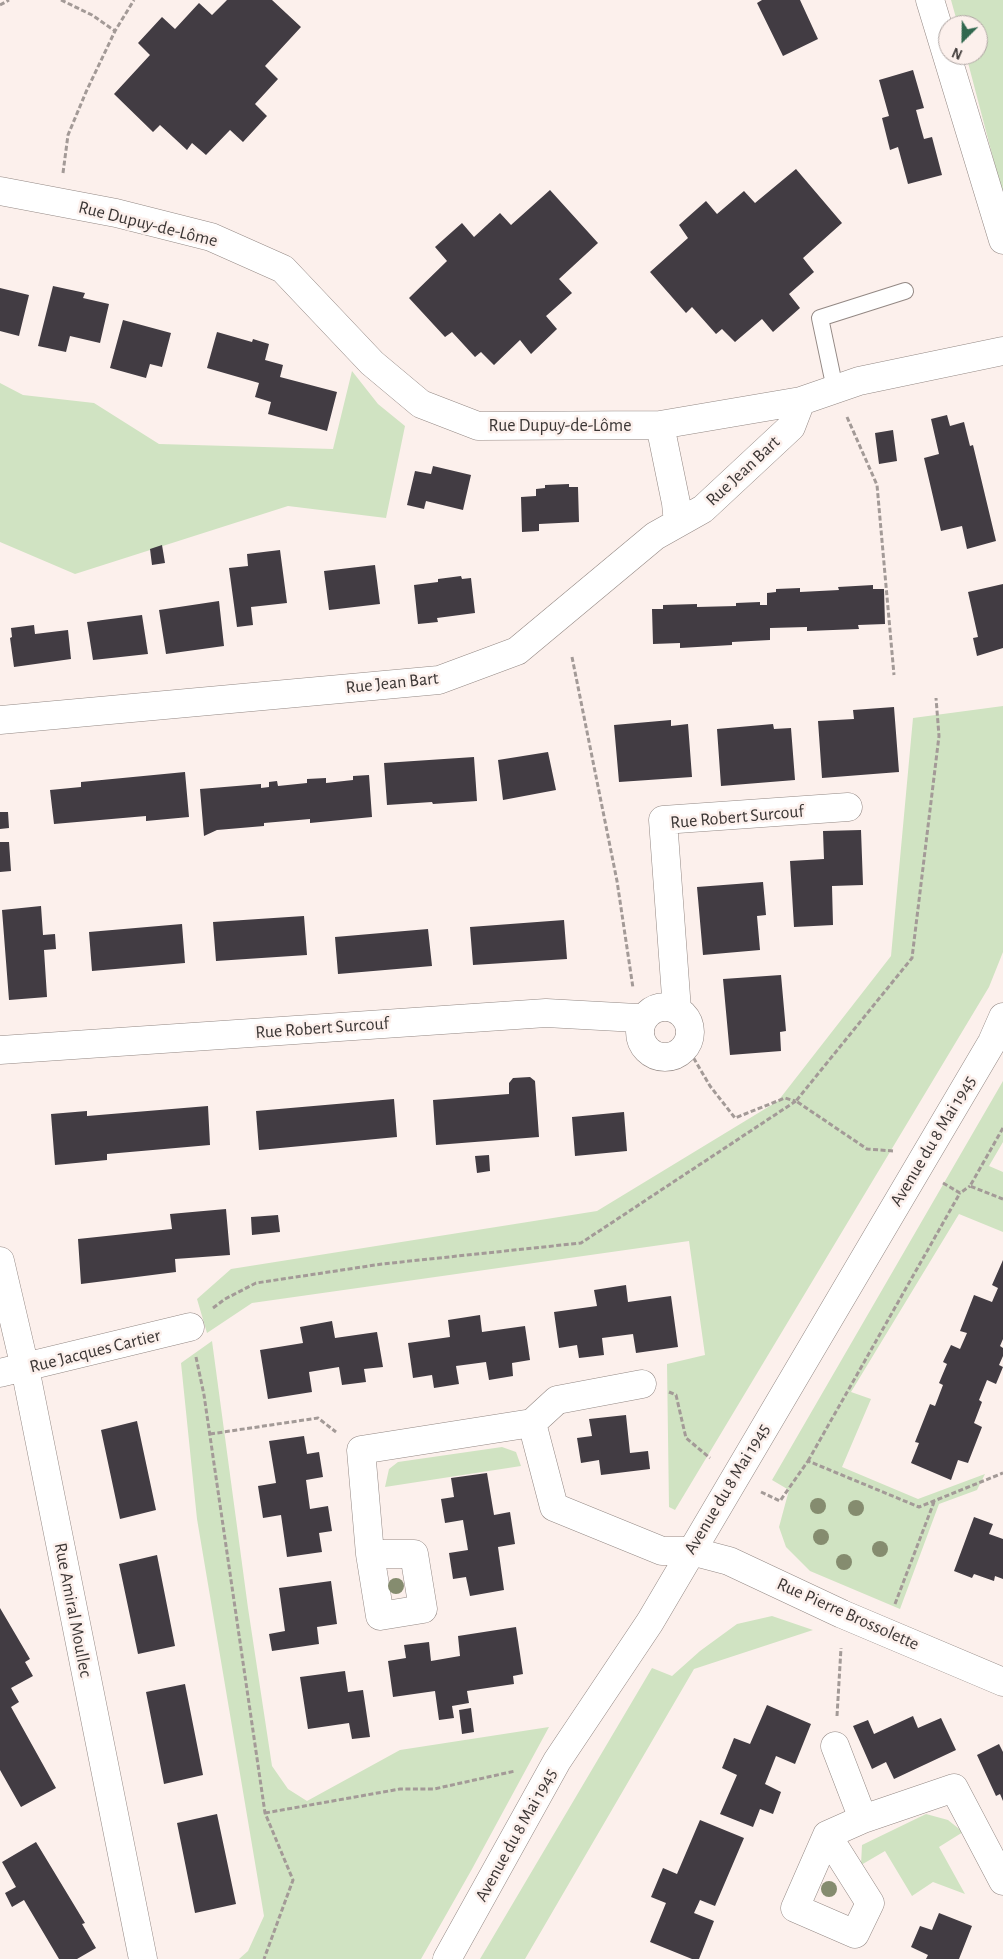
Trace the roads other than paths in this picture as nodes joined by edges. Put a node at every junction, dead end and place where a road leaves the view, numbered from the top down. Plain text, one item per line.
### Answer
1 (930, 0) edge
2 (0, 191) edge
3 (1003, 240) edge
4 (906, 291) dead end
5 (1003, 351) edge
6 (835, 389) junction
7 (801, 401) junction
8 (660, 425) junction
9 (678, 523) junction
10 (0, 720) edge
11 (848, 807) dead end
12 (677, 1010) junction
13 (1003, 1017) edge
14 (640, 1020) junction
15 (0, 1050) edge
16 (0, 1261) edge
17 (190, 1327) dead end
18 (12, 1371) edge
19 (642, 1384) road end
20 (532, 1423) junction
21 (691, 1551) junction
22 (370, 1554) dead end
23 (1003, 1682) edge
24 (836, 1746) road end
25 (863, 1819) junction
26 (828, 1835) dead end
27 (1003, 1881) edge
28 (143, 1959) edge
29 (447, 1959) edge

1 - 3 street
2 - 8 street, Rue Dupuy-de-Lôme
4 - 6 lane
5 - 6 street, Rue Dupuy-de-Lôme
6 - 7 street, Rue Dupuy-de-Lôme
7 - 8 street, Rue Dupuy-de-Lôme
7 - 9 street, Rue Jean Bart
8 - 9 street
9 - 10 street, Rue Jean Bart
11 - 12 street, Rue Robert Surcouf
12 - 14 street
12 - 14 street, Rue Robert Surcouf
13 - 21 street, Avenue du 8 Mai 1945
14 - 15 street, Rue Robert Surcouf
16 - 18 street, Rue Amiral Moullec
17 - 18 street, Rue Jacques Cartier
18 - 28 street, Rue Amiral Moullec
19 - 20 street
20 - 21 street, Rue Pierre Brossolette
20 - 22 street
21 - 23 street, Rue Pierre Brossolette
21 - 29 street, Avenue du 8 Mai 1945
24 - 25 street
25 - 26 street
25 - 27 street

